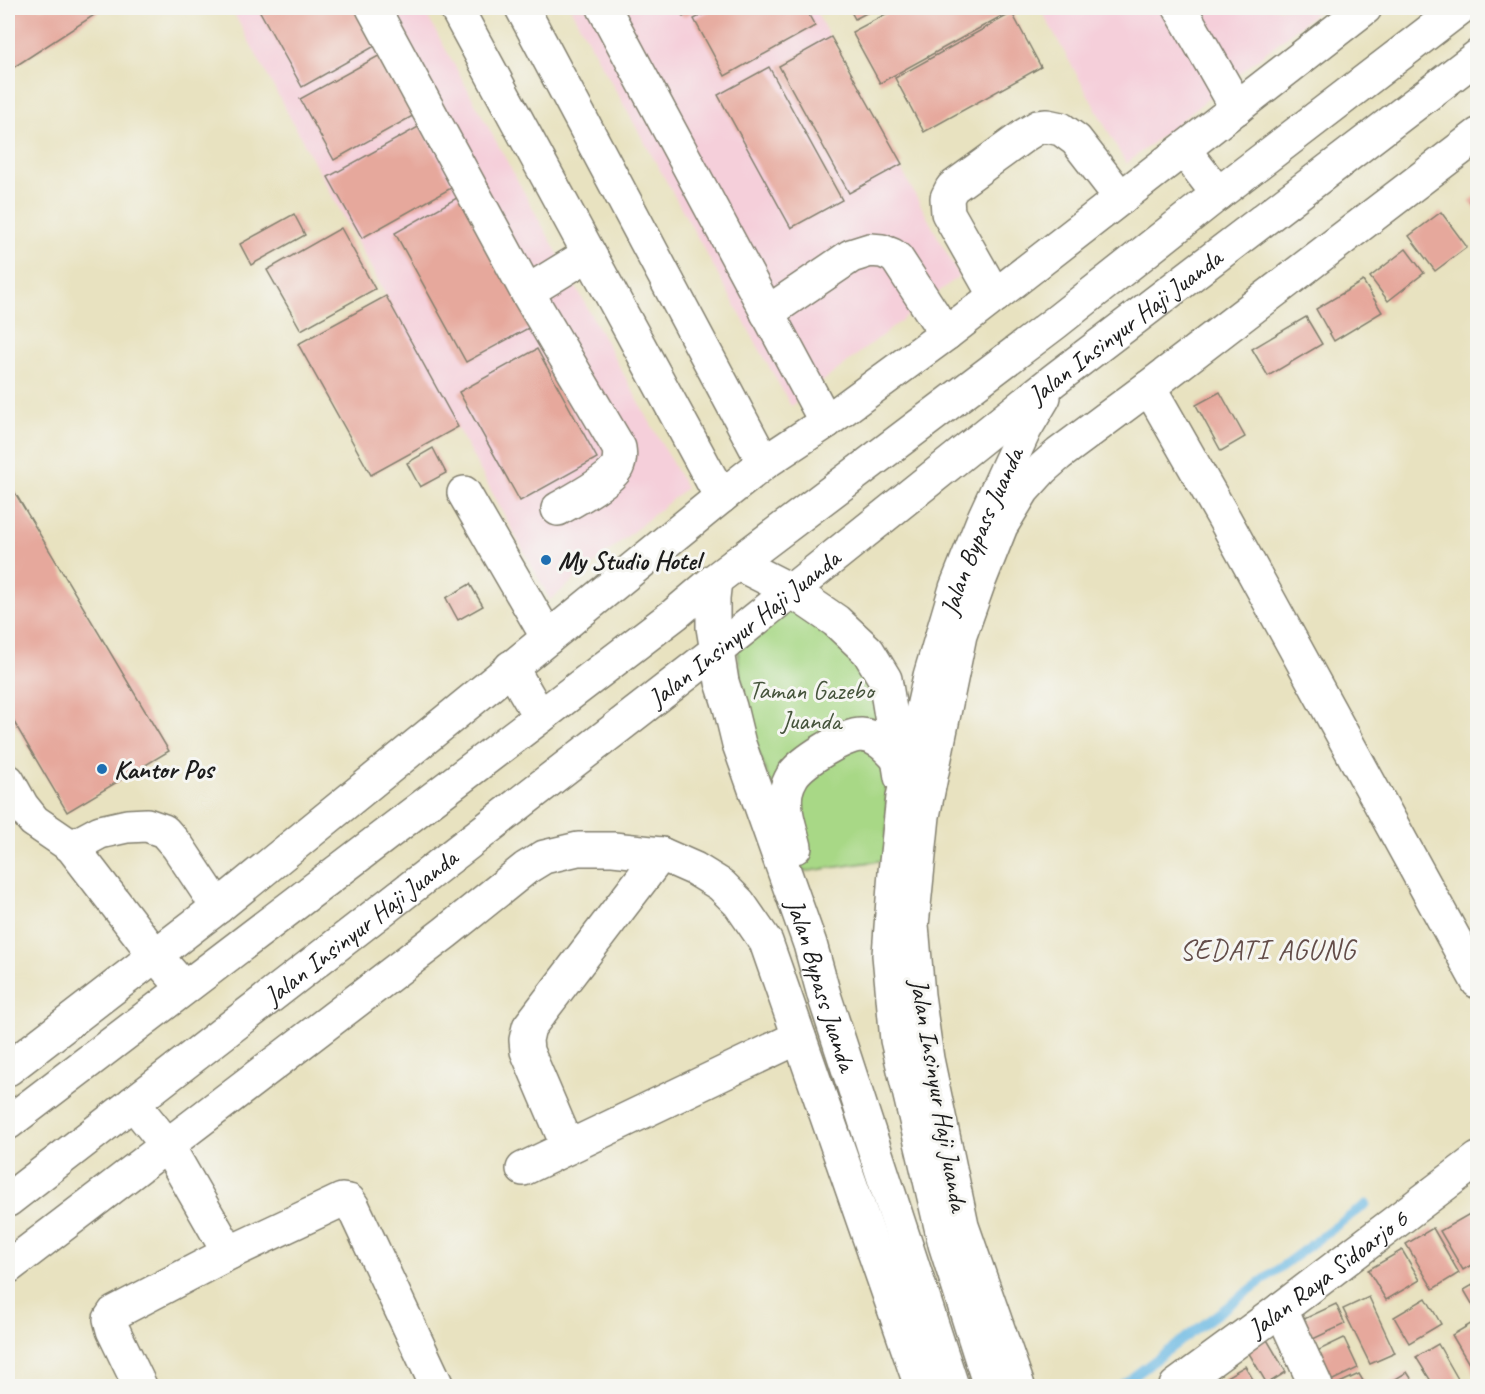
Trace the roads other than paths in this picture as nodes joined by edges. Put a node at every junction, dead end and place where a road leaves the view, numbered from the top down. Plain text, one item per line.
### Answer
1 (372, 8) edge
2 (456, 8) edge
3 (522, 8) edge
4 (604, 8) edge
5 (1180, 8) edge
6 (1365, 8) edge
7 (1461, 8) edge
8 (1478, 56) edge
9 (1237, 108) junction
10 (1478, 135) edge
11 (1184, 150) junction
12 (1218, 194) junction
13 (1121, 198) junction
14 (590, 254) junction
15 (527, 292) junction
16 (995, 296) junction
17 (767, 313) junction
18 (946, 334) junction
19 (1054, 380) junction
20 (1149, 387) junction
21 (826, 422) junction
22 (764, 463) junction
23 (464, 493) dead end
24 (721, 497) junction
25 (558, 509) dead end
26 (726, 572) junction
27 (792, 591) junction
28 (548, 638) junction
29 (716, 651) junction
30 (511, 667) junction
31 (540, 717) junction
32 (898, 760) junction
33 (8, 781) edge
34 (903, 797) junction
35 (72, 848) junction
36 (661, 854) junction
37 (218, 907) junction
38 (810, 944) junction
39 (155, 955) junction
40 (1478, 982) edge
41 (184, 988) junction
42 (799, 1037) junction
43 (8, 1069) edge
44 (133, 1103) junction
45 (8, 1124) edge
46 (167, 1145) junction
47 (568, 1147) junction
48 (1478, 1159) edge
49 (523, 1169) dead end
50 (8, 1200) edge
51 (229, 1253) junction
52 (8, 1267) edge
53 (1281, 1309) junction
54 (431, 1384) edge
55 (140, 1386) edge
56 (921, 1386) edge
57 (952, 1386) edge
58 (990, 1386) edge
59 (1018, 1386) edge
60 (1176, 1386) edge
61 (1316, 1386) edge

1 - 15 main road
2 - 14 main road
3 - 22 main road
4 - 17 main road
5 - 9 main road
6 - 9 main road
7 - 12 main road, Jalan Insinyur Haji Juanda
8 - 19 main road, Jalan Insinyur Haji Juanda
9 - 11 main road
10 - 20 main road, Jalan Insinyur Haji Juanda
11 - 12 main road
11 - 13 main road
12 - 26 main road, Jalan Insinyur Haji Juanda
13 - 16 main road
13 - 16 main road
14 - 15 main road
14 - 24 main road
15 - 25 main road
16 - 18 main road
17 - 18 main road
17 - 21 main road
18 - 21 main road
19 - 27 main road, Jalan Insinyur Haji Juanda
19 - 34 main road, Jalan Bypass Juanda
20 - 40 main road
20 - 59 main road, Jalan Insinyur Haji Juanda
21 - 22 main road
22 - 24 main road
23 - 28 main road
24 - 28 main road
26 - 27 main road, Jalan Bypass Juanda
26 - 29 main road, Jalan Bypass Juanda
26 - 31 main road, Jalan Insinyur Haji Juanda
27 - 29 main road, Jalan Insinyur Haji Juanda
27 - 32 main road, Jalan Bypass Juanda
28 - 30 main road
29 - 38 main road, Jalan Bypass Juanda
29 - 44 main road, Jalan Insinyur Haji Juanda
30 - 31 main road
30 - 37 main road
31 - 41 main road, Jalan Insinyur Haji Juanda
32 - 34 main road, Jalan Bypass Juanda
32 - 38 main road
33 - 35 main road
34 - 58 main road, Jalan Bypass Juanda
35 - 37 main road
35 - 39 main road
36 - 42 main road
36 - 46 main road
36 - 47 main road
37 - 39 main road
38 - 57 main road, Jalan Bypass Juanda
39 - 41 main road
39 - 43 main road
41 - 45 main road, Jalan Insinyur Haji Juanda
42 - 47 main road
42 - 56 main road
44 - 46 main road
44 - 50 main road, Jalan Insinyur Haji Juanda
46 - 51 main road
46 - 52 main road
47 - 49 main road
48 - 53 main road, Jalan Raya Sidoarjo 6
51 - 54 main road
51 - 55 main road
53 - 60 main road, Jalan Raya Sidoarjo 6
53 - 61 main road

